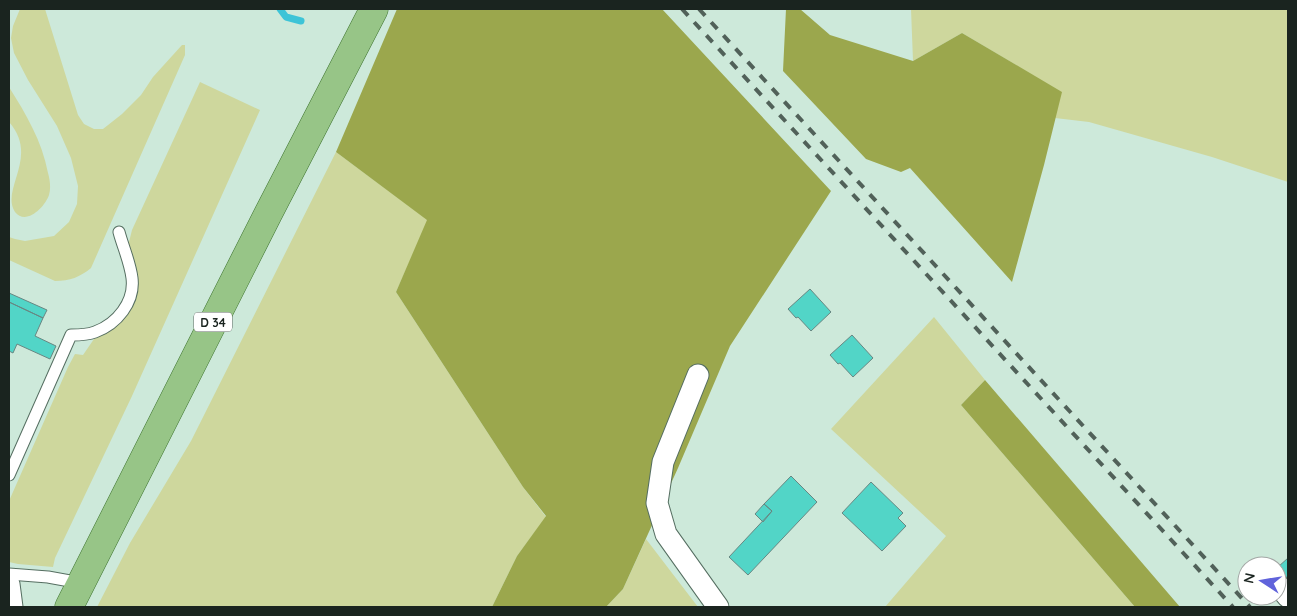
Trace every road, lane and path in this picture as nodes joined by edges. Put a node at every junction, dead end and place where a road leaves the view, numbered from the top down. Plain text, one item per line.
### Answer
1 (374, 9) edge
2 (119, 232) dead end
3 (698, 375) dead end
4 (9, 475) edge
5 (9, 574) edge
6 (81, 583) junction
7 (9, 584) edge
8 (12, 607) edge
9 (69, 607) edge
10 (718, 607) edge

1 - 6 main road, D 34
2 - 4 lane
3 - 10 street
5 - 6 lane
6 - 9 main road, D 34
7 - 8 street

